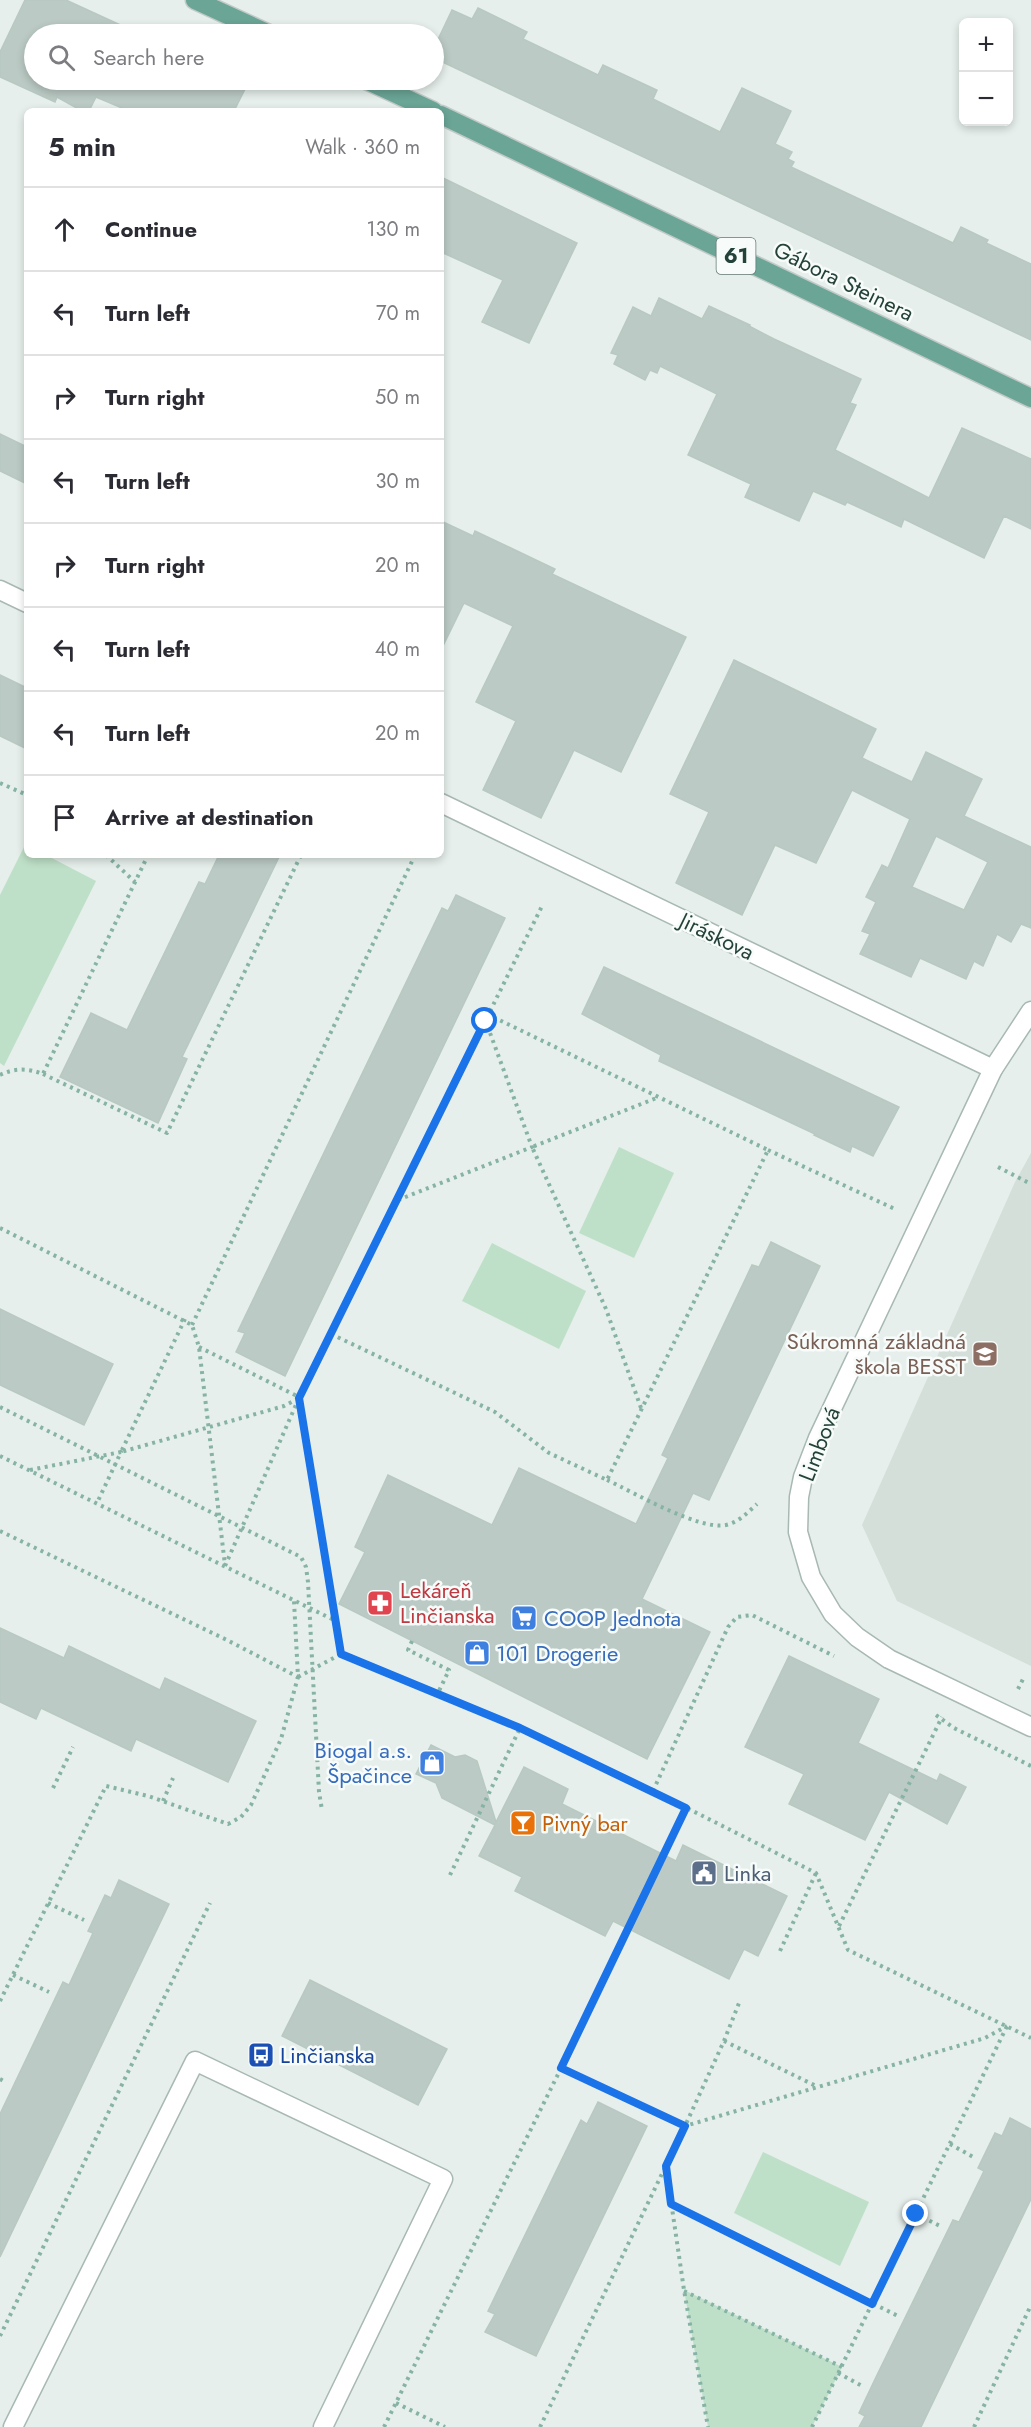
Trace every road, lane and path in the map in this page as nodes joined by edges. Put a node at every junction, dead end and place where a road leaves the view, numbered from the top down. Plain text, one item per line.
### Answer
1 (195, 0) edge
2 (247, 24) edge
3 (388, 90) edge
4 (427, 108) edge
5 (444, 116) edge
6 (1031, 398) edge
7 (0, 590) edge
8 (24, 602) edge
9 (0, 783) edge
10 (24, 794) edge
11 (444, 804) edge
12 (109, 858) edge
13 (147, 858) edge
14 (300, 858) edge
15 (414, 858) edge
16 (135, 882) junction
17 (543, 904) dead end
18 (1031, 1011) edge
19 (489, 1015) junction
20 (485, 1021) junction
21 (993, 1069) junction
22 (43, 1074) junction
23 (0, 1076) edge
24 (659, 1097) junction
25 (532, 1147) junction
26 (768, 1150) junction
27 (998, 1167) dead end
28 (1031, 1184) edge
29 (397, 1201) junction
30 (897, 1210) dead end
31 (0, 1228) edge
32 (185, 1319) junction
33 (192, 1325) junction
34 (331, 1334) junction
35 (199, 1347) junction
36 (299, 1398) junction
37 (0, 1407) edge
38 (642, 1409) junction
39 (208, 1428) junction
40 (121, 1452) junction
41 (0, 1456) edge
42 (100, 1457) junction
43 (115, 1464) junction
44 (30, 1470) junction
45 (607, 1480) junction
46 (97, 1503) junction
47 (757, 1504) dead end
48 (219, 1515) junction
49 (242, 1527) junction
50 (0, 1531) edge
51 (225, 1566) junction
52 (294, 1600) junction
53 (309, 1608) junction
54 (336, 1621) junction
55 (728, 1627) dead end
56 (412, 1641) dead end
57 (341, 1654) junction
58 (312, 1670) junction
59 (298, 1677) junction
60 (955, 1690) junction
61 (437, 1695) junction
62 (1031, 1727) edge
63 (520, 1728) junction
64 (73, 1747) dead end
65 (173, 1778) dead end
66 (53, 1788) dead end
67 (653, 1791) junction
68 (163, 1801) junction
69 (686, 1808) junction
70 (322, 1810) dead end
71 (816, 1873) junction
72 (450, 1875) dead end
73 (48, 1903) junction
74 (210, 1903) dead end
75 (84, 1920) dead end
76 (838, 1926) junction
77 (780, 1951) dead end
78 (13, 1975) junction
79 (49, 1992) dead end
80 (0, 2001) edge
81 (739, 2003) dead end
82 (1007, 2026) junction
83 (1031, 2038) edge
84 (724, 2041) junction
85 (561, 2068) junction
86 (0, 2079) edge
87 (5, 2082) dead end
88 (816, 2086) junction
89 (685, 2126) junction
90 (950, 2144) junction
91 (975, 2158) dead end
92 (666, 2166) junction
93 (671, 2204) junction
94 (916, 2214) junction
95 (942, 2227) dead end
96 (684, 2290) junction
97 (872, 2304) junction
98 (1031, 2305) edge
99 (898, 2316) dead end
100 (0, 2336) edge
101 (842, 2367) junction
102 (838, 2373) junction
103 (864, 2387) dead end
104 (396, 2403) junction
105 (13, 2427) edge
106 (323, 2427) edge
107 (384, 2427) edge
108 (445, 2427) edge
109 (540, 2427) edge
110 (708, 2427) edge
111 (812, 2427) edge
112 (974, 2427) edge

1 - 2 main road
3 - 4 main road
5 - 6 main road, Gábora Steinera / 61
7 - 8 street
9 - 10 path
11 - 21 street, Jiráskova
12 - 16 path
13 - 16 path
14 - 22 path
15 - 33 path
16 - 22 path
17 - 19 path
18 - 21 street, Limbová
19 - 20 path
19 - 24 path
20 - 25 path
20 - 29 path
21 - 60 street, Limbová
22 - 23 path
24 - 25 path
24 - 26 path
25 - 29 path
25 - 38 path
26 - 30 path
26 - 38 path
27 - 28 path
29 - 34 path
31 - 32 path
32 - 33 path
32 - 40 path
33 - 35 path
34 - 36 path
34 - 45 path
35 - 36 path
35 - 39 path
36 - 39 path
36 - 49 path
36 - 54 path
37 - 42 path
38 - 45 path
39 - 40 path
39 - 48 path
40 - 42 path
40 - 43 path
41 - 44 path
42 - 43 path
42 - 44 path
43 - 46 path
43 - 48 path
44 - 46 path
45 - 47 path
46 - 51 path
48 - 49 path
48 - 51 path
49 - 51 path
49 - 53 path
50 - 59 path
51 - 52 path
52 - 53 path
52 - 59 path
53 - 54 path
53 - 58 path
54 - 57 path
55 - 67 path
56 - 61 path
57 - 58 path
57 - 61 path
58 - 59 path
58 - 70 path
59 - 68 path
60 - 62 street, Limbová
60 - 76 path
61 - 63 path
63 - 67 path
63 - 72 path
64 - 66 path
65 - 68 path
67 - 69 path
68 - 73 path
69 - 71 path
69 - 85 path
71 - 76 path
71 - 77 path
73 - 75 path
73 - 78 path
74 - 100 path
76 - 82 path
78 - 79 path
78 - 80 path
81 - 84 path
82 - 83 path
82 - 88 path
82 - 90 path
84 - 88 path
84 - 89 path
85 - 89 path
85 - 104 path
86 - 87 path
88 - 89 path
89 - 92 path
90 - 91 path
90 - 94 path
92 - 93 path
92 - 109 path
93 - 96 path
93 - 97 path
94 - 95 path
94 - 97 path
96 - 101 path
96 - 110 path
97 - 99 path
97 - 101 path
98 - 112 path
101 - 102 path
102 - 103 path
102 - 111 path
104 - 107 path
104 - 108 path
105 - 106 street

